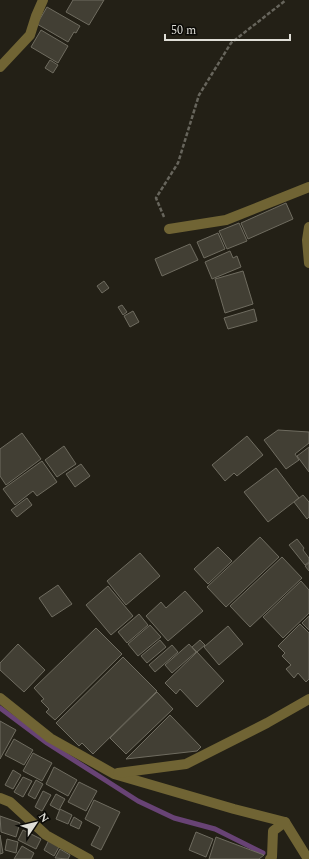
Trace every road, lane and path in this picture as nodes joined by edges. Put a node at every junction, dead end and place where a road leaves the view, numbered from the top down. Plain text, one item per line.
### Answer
1 (44, 0) edge
2 (286, 0) edge
3 (0, 67) edge
4 (309, 187) edge
5 (309, 227) edge
6 (169, 229) joint
7 (309, 263) edge
8 (309, 699) edge
9 (2, 702) edge
10 (114, 774) junction
11 (0, 798) edge
12 (285, 822) junction
13 (89, 859) edge
14 (270, 859) edge
15 (308, 859) edge

1 - 3 street
2 - 6 path
4 - 6 street
5 - 7 street
8 - 10 street
9 - 10 street
10 - 12 street
11 - 13 street
12 - 14 street
12 - 15 street

